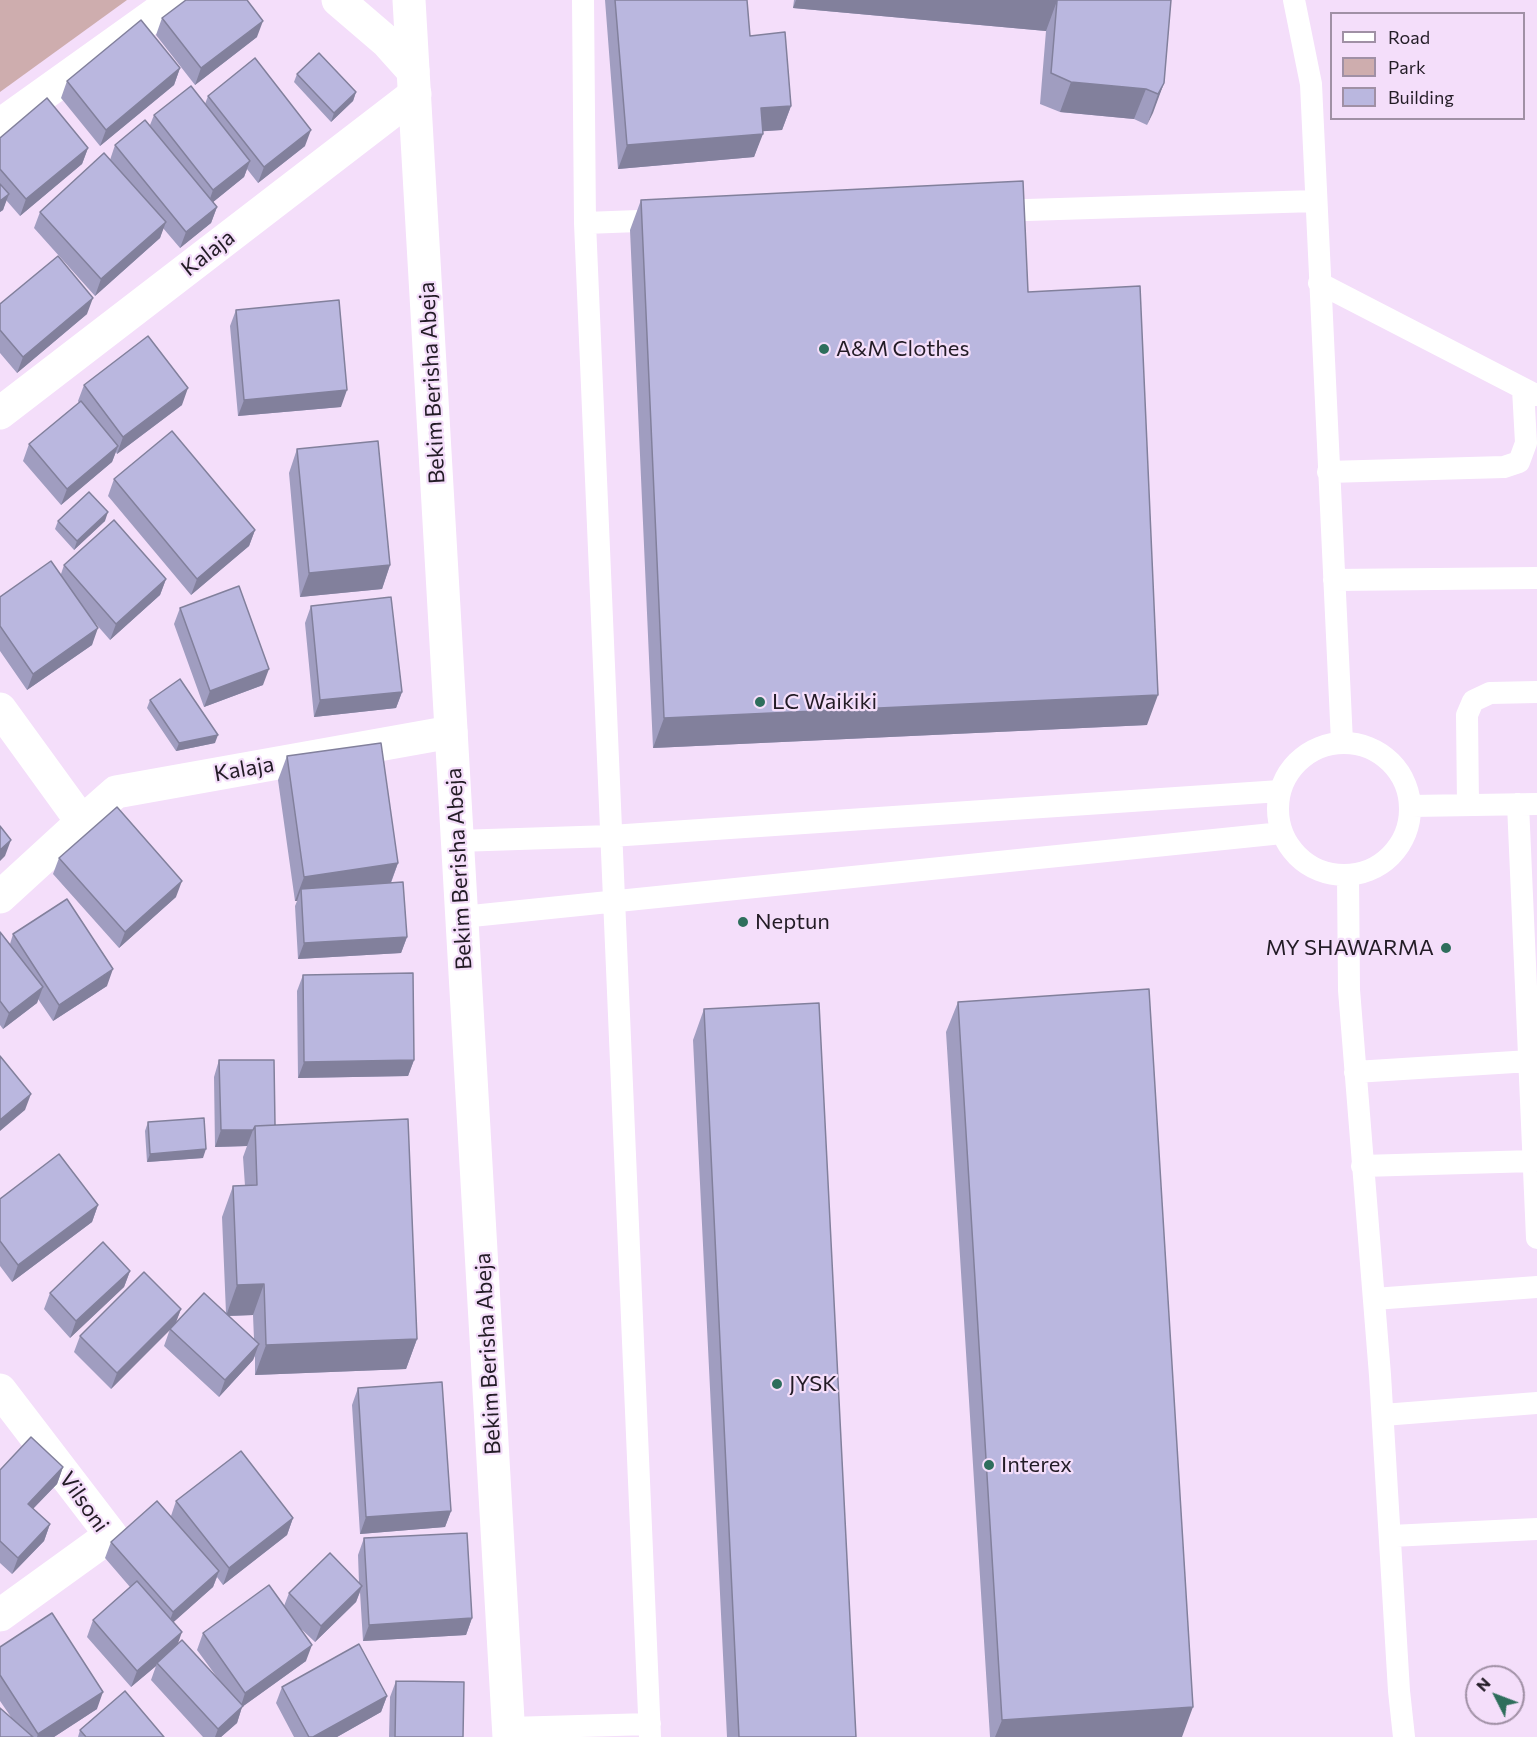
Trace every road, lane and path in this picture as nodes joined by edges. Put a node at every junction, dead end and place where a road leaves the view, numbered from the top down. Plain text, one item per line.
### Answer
1 (175, 0) edge
2 (338, 0) edge
3 (409, 0) edge
4 (583, 0) edge
5 (1294, 0) edge
6 (414, 82) junction
7 (0, 125) edge
8 (1316, 201) junction
9 (968, 211) edge
10 (681, 220) edge
11 (585, 223) junction
12 (1319, 283) junction
13 (1530, 393) edge
14 (0, 413) edge
15 (1328, 472) junction
16 (1537, 578) edge
17 (1334, 580) junction
18 (1537, 692) edge
19 (0, 710) edge
20 (451, 732) junction
21 (1342, 742) junction
22 (1280, 791) junction
23 (1528, 804) edge
24 (1468, 805) junction
25 (1411, 806) junction
26 (82, 822) junction
27 (1282, 833) junction
28 (611, 836) junction
29 (457, 841) junction
30 (1348, 877) junction
31 (0, 897) edge
32 (614, 902) junction
33 (462, 917) junction
34 (1530, 1061) junction
35 (1355, 1072) junction
36 (1534, 1161) junction
37 (1362, 1166) junction
38 (1537, 1238) edge
39 (1537, 1287) edge
40 (1374, 1299) junction
41 (0, 1390) edge
42 (1537, 1403) edge
43 (1383, 1415) junction
44 (1537, 1529) edge
45 (1391, 1536) junction
46 (0, 1615) edge
47 (650, 1730) edge
48 (509, 1732) edge
49 (1404, 1737) edge

1 - 7 street
2 - 6 street
3 - 6 street, Bekim Berisha Abeja
4 - 11 lane
5 - 8 lane
6 - 14 street, Kalaja
6 - 20 street, Bekim Berisha Abeja
8 - 9 lane
8 - 12 lane
10 - 11 lane
11 - 28 lane
12 - 13 lane
12 - 15 lane
13 - 15 lane
15 - 17 lane
16 - 17 lane
17 - 21 lane
18 - 24 lane
19 - 26 street
20 - 26 street, Kalaja
20 - 29 street, Bekim Berisha Abeja
21 - 22 lane
21 - 25 lane
22 - 27 lane
22 - 28 lane
23 - 24 lane
23 - 34 lane
24 - 25 lane
25 - 30 lane
26 - 31 street, Kalaja
27 - 30 lane
27 - 32 lane
28 - 29 lane
28 - 32 lane
29 - 33 street, Bekim Berisha Abeja
30 - 35 lane
32 - 33 lane
32 - 47 lane
33 - 48 street, Bekim Berisha Abeja
34 - 35 lane
34 - 36 lane
35 - 37 lane
36 - 37 lane
36 - 38 lane
37 - 40 lane
39 - 40 lane
40 - 43 lane
41 - 46 street, Vilsoni
42 - 43 lane
43 - 45 lane
44 - 45 lane
45 - 49 lane
47 - 48 lane

